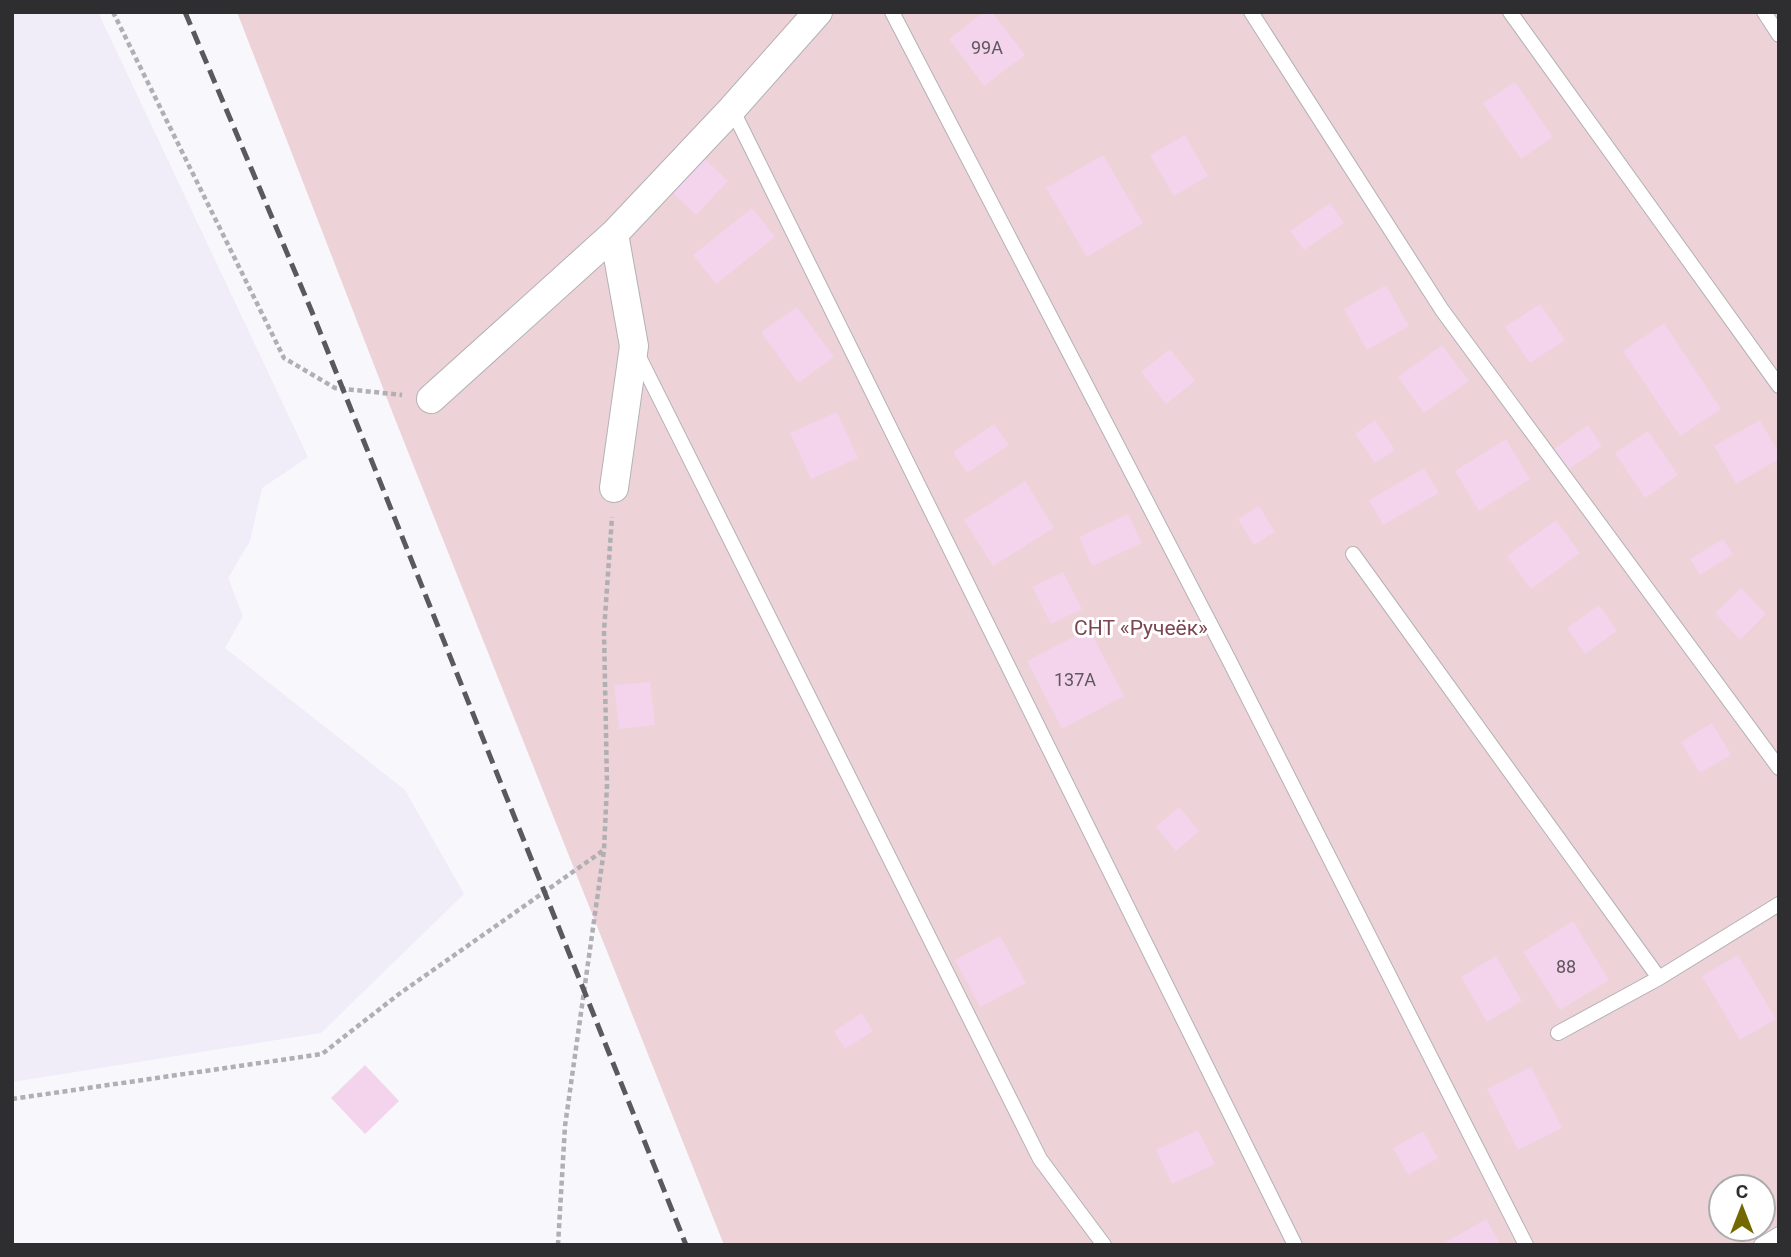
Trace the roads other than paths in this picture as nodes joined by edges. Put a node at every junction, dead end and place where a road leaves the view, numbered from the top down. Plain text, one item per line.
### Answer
1 (818, 12) edge
2 (892, 12) edge
3 (1251, 12) edge
4 (1510, 12) edge
5 (1764, 12) edge
6 (1779, 35) edge
7 (733, 109) junction
8 (614, 234) junction
9 (634, 346) junction
10 (1779, 386) edge
11 (430, 399) road end
12 (614, 488) road end
13 (1353, 554) dead end
14 (1779, 768) edge
15 (1779, 904) edge
16 (1659, 978) junction
17 (1559, 1032) dead end
18 (1104, 1245) edge
19 (1295, 1245) edge
20 (1525, 1245) edge

1 - 7 street
2 - 20 lane
3 - 14 lane
4 - 10 lane
5 - 6 lane
7 - 8 street
7 - 19 lane
8 - 9 street
8 - 11 street
9 - 12 street
9 - 18 lane
13 - 16 lane
15 - 16 lane
16 - 17 lane

